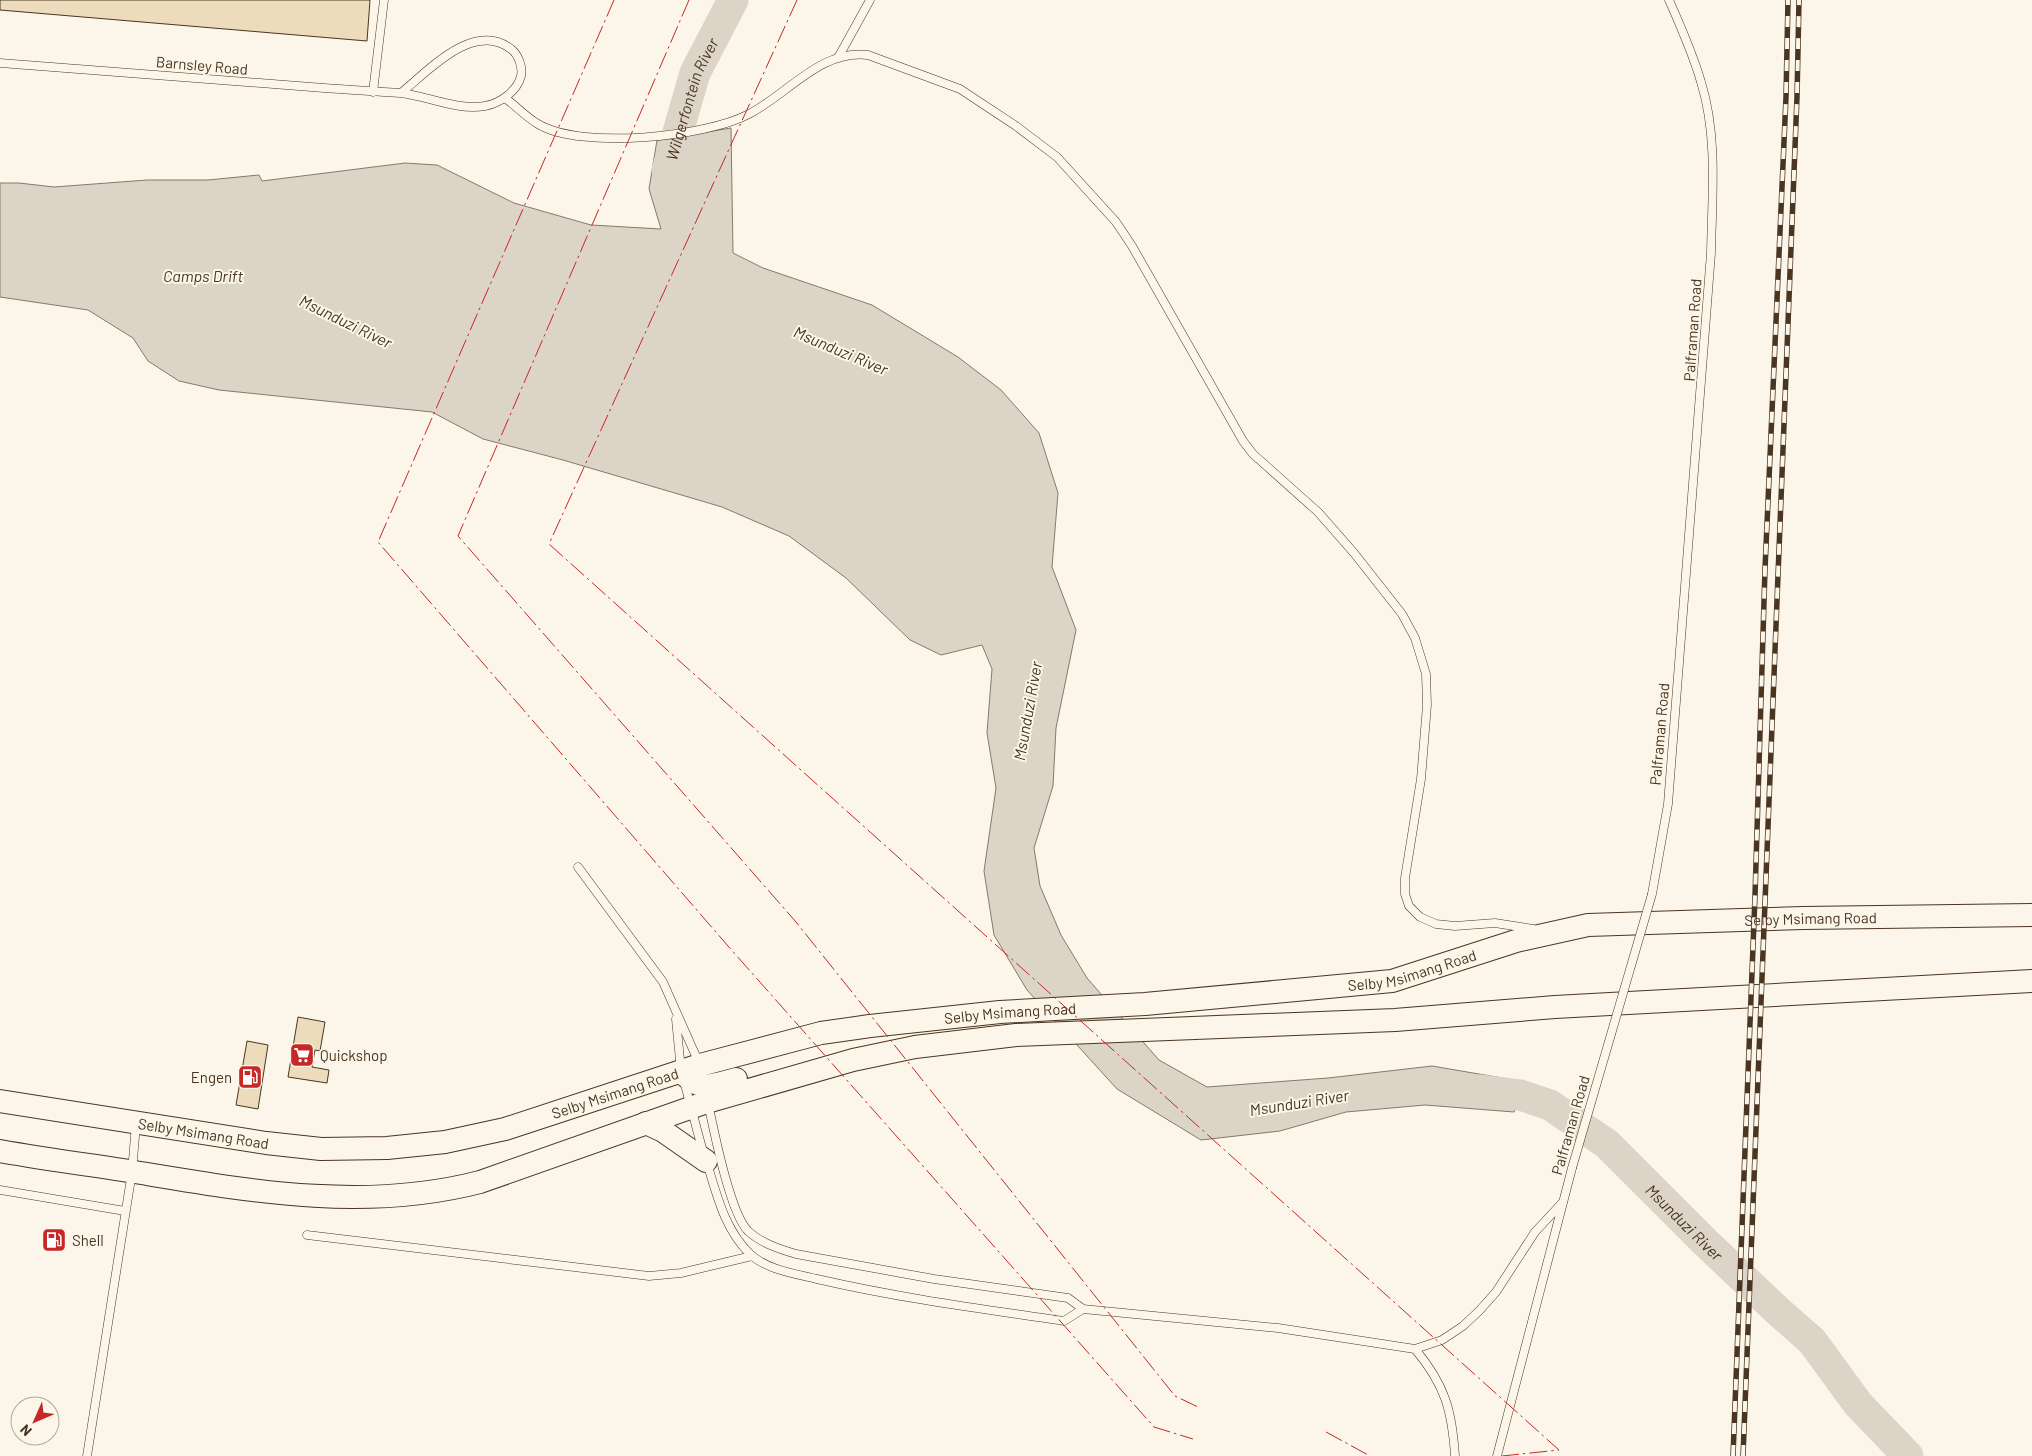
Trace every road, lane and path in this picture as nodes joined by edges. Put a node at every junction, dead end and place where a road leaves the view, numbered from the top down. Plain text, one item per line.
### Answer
1 (384, 0) edge
2 (870, 0) edge
3 (1669, 0) edge
4 (839, 56) junction
5 (0, 63) edge
6 (373, 92) junction
7 (402, 93) junction
8 (505, 98) junction
9 (578, 868) dead end
10 (2032, 915) edge
11 (1552, 932) junction
12 (2032, 981) edge
13 (675, 1013) junction
14 (698, 1083) junction
15 (0, 1100) edge
16 (136, 1122) junction
17 (646, 1123) junction
18 (0, 1151) edge
19 (706, 1161) junction
20 (132, 1172) junction
21 (0, 1190) edge
22 (1563, 1202) junction
23 (125, 1211) junction
24 (307, 1234) dead end
25 (752, 1256) junction
26 (1083, 1309) junction
27 (1415, 1349) junction
28 (87, 1456) edge
29 (1455, 1456) edge
30 (1497, 1456) edge

1 - 6 lane
2 - 4 lane
3 - 22 lane, Palframan Road, bridge
4 - 8 lane
4 - 11 lane
5 - 6 lane, Barnsley Road
6 - 7 lane, Barnsley Road
7 - 8 lane, Barnsley Road
7 - 8 lane
9 - 13 lane
10 - 11 main road, Selby Msimang Road
11 - 14 main road, Selby Msimang Road
12 - 14 main road, Selby Msimang Road
13 - 14 lane
13 - 14 lane
14 - 16 main road, Selby Msimang Road
14 - 17 main road, Selby Msimang Road
14 - 19 lane
14 - 26 lane
15 - 16 main road, Selby Msimang Road
16 - 20 lane
17 - 19 main road
17 - 20 main road, Selby Msimang Road
18 - 20 main road, Selby Msimang Road
19 - 25 lane
20 - 23 lane
21 - 23 lane
22 - 27 lane
22 - 30 lane, Palframan Road
23 - 28 lane
24 - 25 lane
25 - 26 lane
26 - 27 lane
27 - 29 lane

